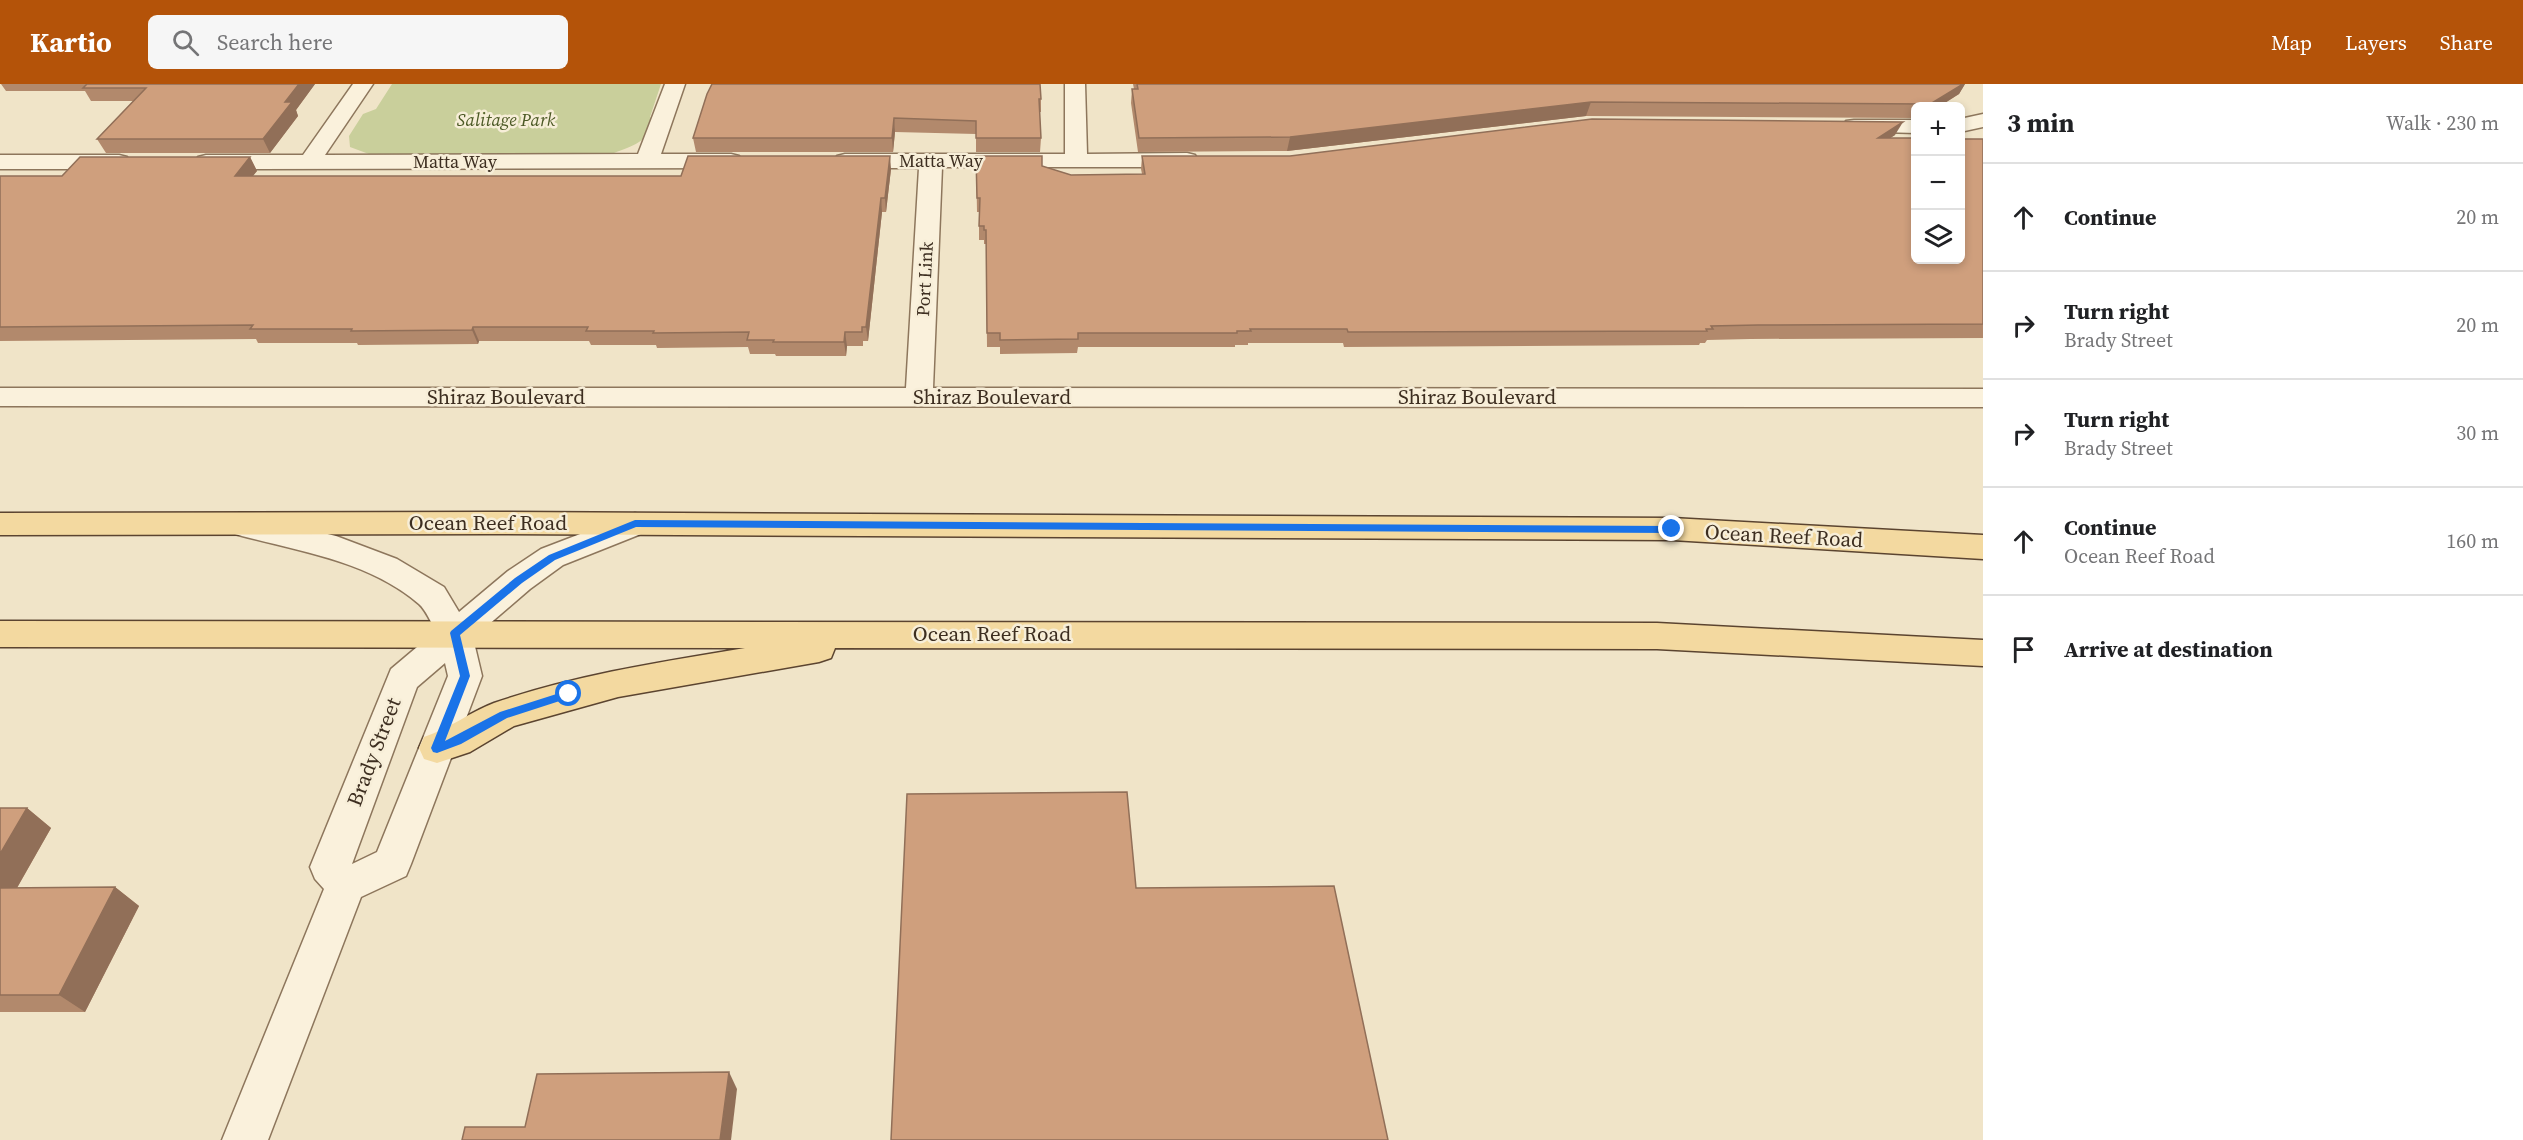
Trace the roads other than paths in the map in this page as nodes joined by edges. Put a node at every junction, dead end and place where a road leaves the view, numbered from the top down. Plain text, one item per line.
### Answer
1 (363, 84) edge
2 (675, 84) edge
3 (1075, 84) edge
4 (1983, 120) edge
5 (1965, 125) edge
6 (1833, 126) edge
7 (1911, 127) edge
8 (1965, 128) edge
9 (1983, 130) edge
10 (1076, 160) junction
11 (1205, 160) edge
12 (647, 161) junction
13 (751, 161) edge
14 (820, 161) edge
15 (931, 161) junction
16 (0, 162) edge
17 (143, 162) edge
18 (190, 162) edge
19 (309, 162) junction
20 (0, 397) edge
21 (919, 397) junction
22 (1983, 398) edge
23 (237, 523) junction
24 (0, 524) edge
25 (635, 524) junction
26 (1983, 547) edge
27 (454, 633) junction
28 (0, 634) edge
29 (900, 634) junction
30 (1983, 653) edge
31 (437, 748) junction
32 (346, 885) junction
33 (245, 1140) edge

1 - 19 street
2 - 12 street
3 - 10 street
4 - 5 street
6 - 7 street
8 - 9 street
10 - 11 street, Matta Way
10 - 15 street, Matta Way
12 - 13 street, Matta Way
12 - 19 street, Matta Way
14 - 15 street, Matta Way
15 - 21 street, Port Link
16 - 17 street
18 - 19 street, Matta Way
20 - 21 street, Shiraz Boulevard
21 - 22 street, Shiraz Boulevard
23 - 24 main road, Ocean Reef Road
23 - 25 main road, Ocean Reef Road
23 - 27 street
25 - 26 main road, Ocean Reef Road
25 - 27 street, Brady Street
27 - 28 main road, Ocean Reef Road
27 - 29 main road, Ocean Reef Road
27 - 31 street
27 - 32 street, Brady Street
29 - 30 main road, Ocean Reef Road
29 - 31 main road
31 - 32 street
32 - 33 street

